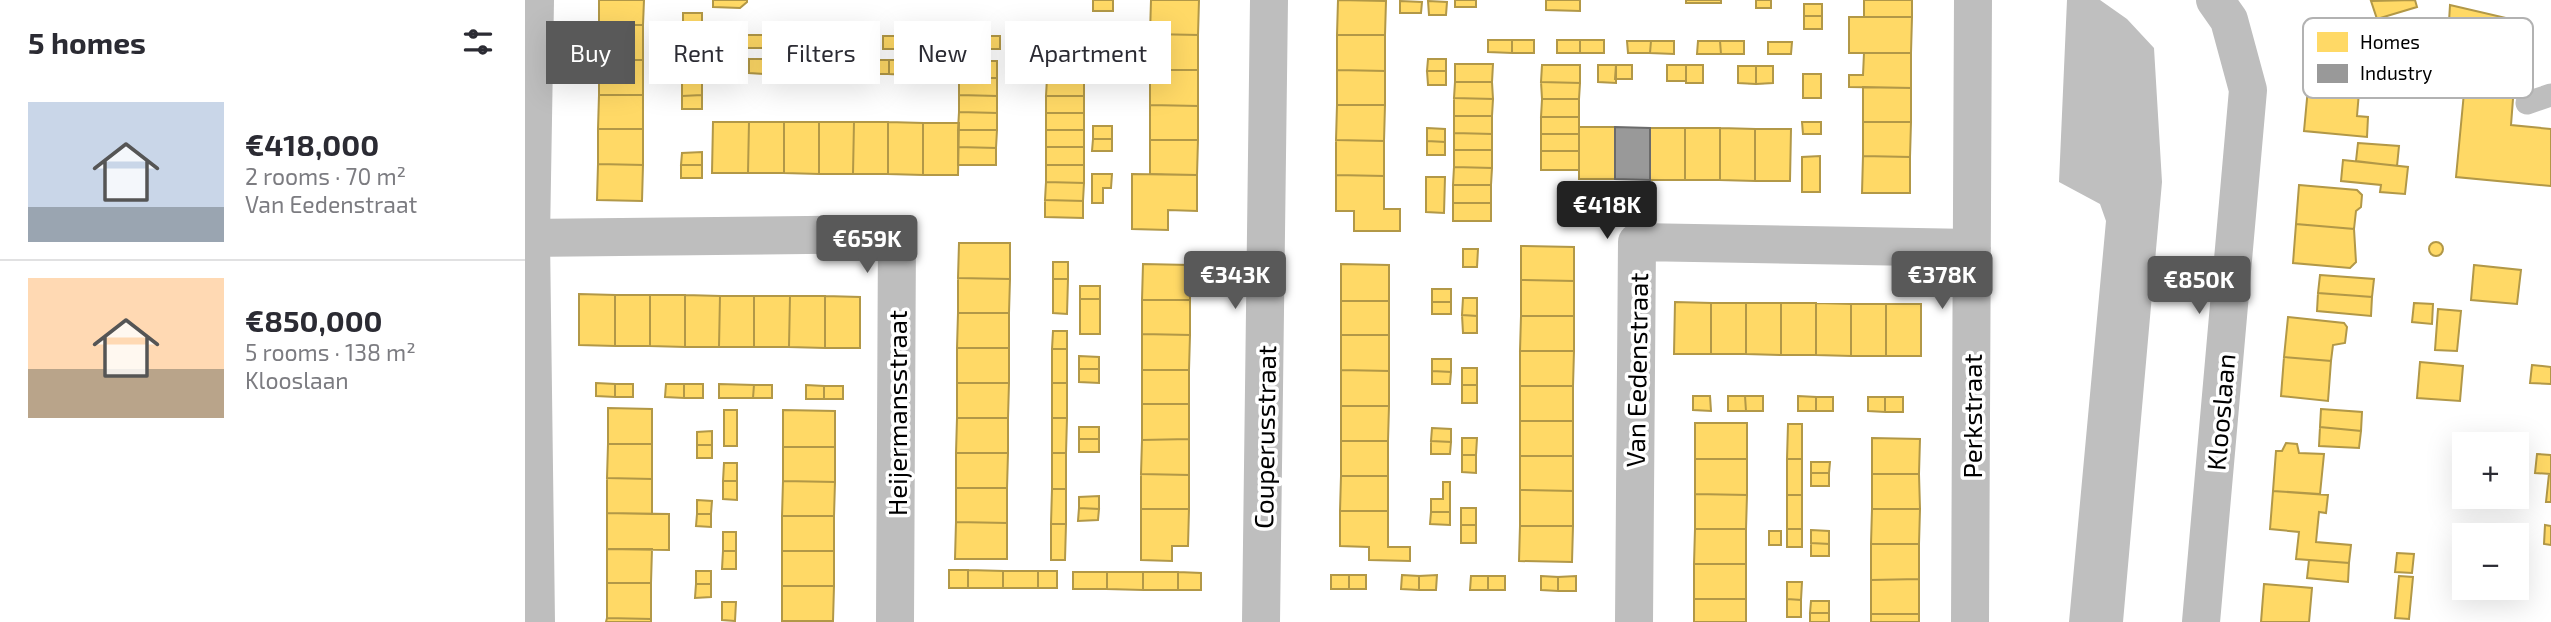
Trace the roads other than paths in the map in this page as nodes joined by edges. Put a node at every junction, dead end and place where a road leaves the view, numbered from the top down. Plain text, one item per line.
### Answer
1 (535, 0) edge
2 (1269, 0) edge
3 (1973, 0) edge
4 (2215, 0) edge
5 (2551, 95) edge
6 (2527, 103) dead end
7 (528, 238) edge
8 (1972, 248) junction
9 (536, 622) edge
10 (895, 622) edge
11 (1261, 622) edge
12 (1634, 622) edge
13 (1970, 622) edge
14 (2201, 622) edge

1 - 7 street
2 - 11 street, Couperusstraat
3 - 8 street, Perkstraat
4 - 14 street, Klooslaan
5 - 6 lane
7 - 9 street
7 - 10 street, Heijermansstraat
8 - 12 street, Van Eedenstraat
8 - 13 street, Perkstraat

